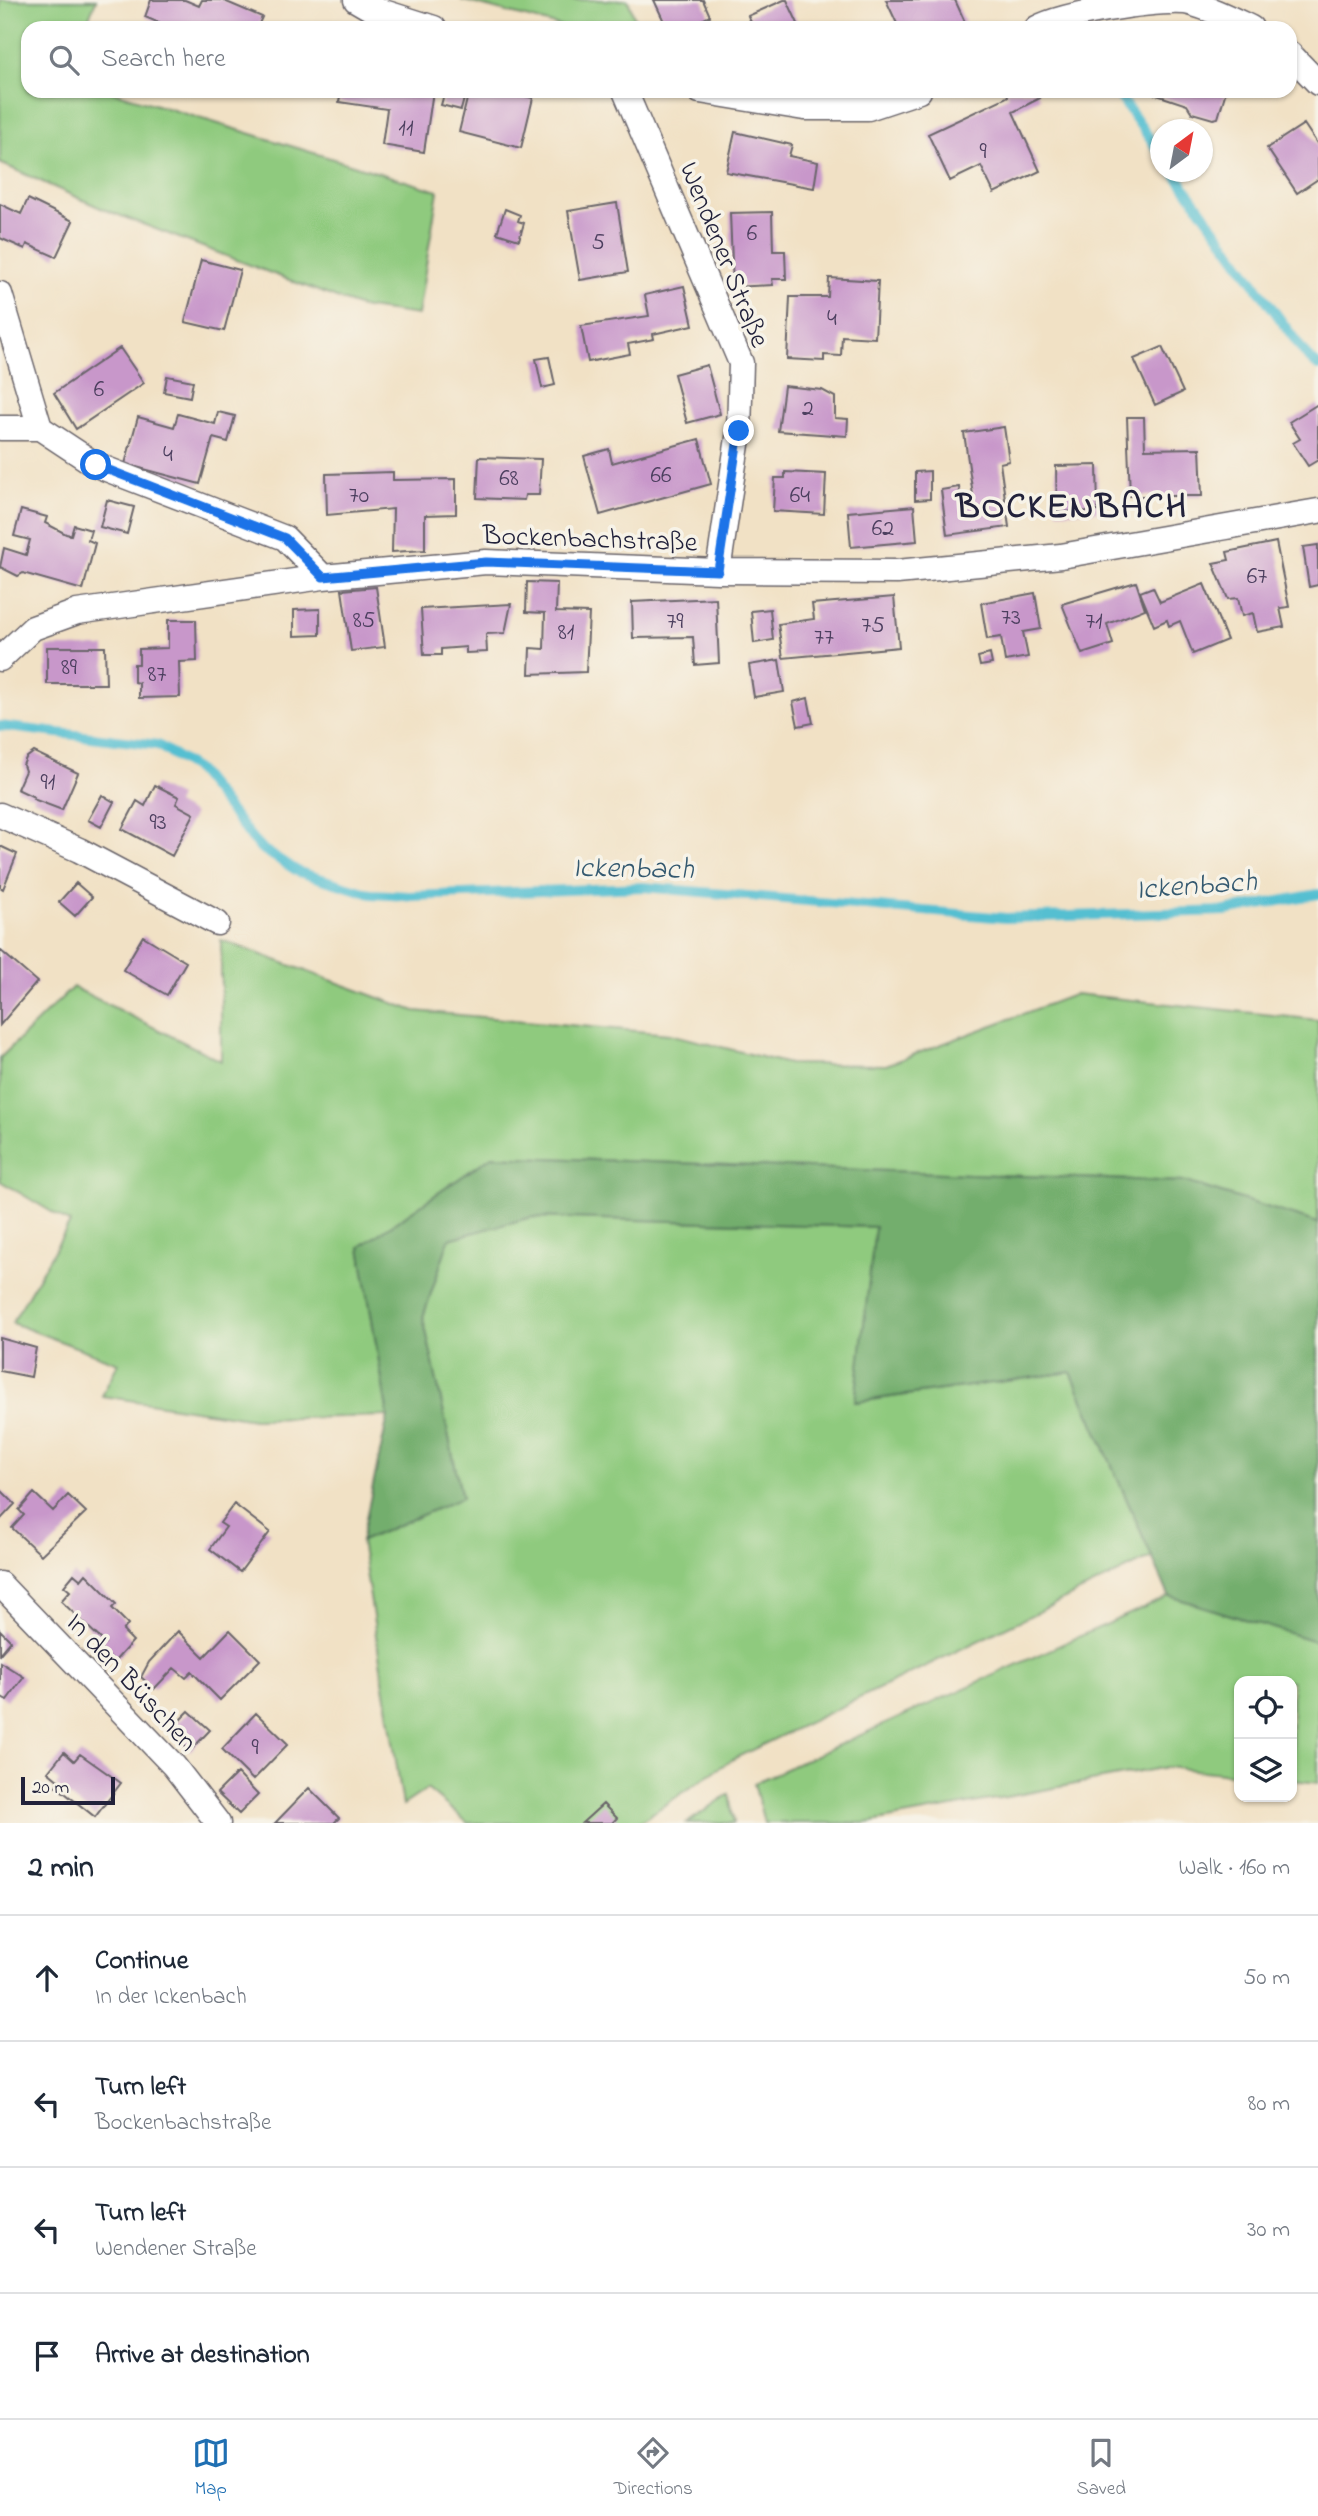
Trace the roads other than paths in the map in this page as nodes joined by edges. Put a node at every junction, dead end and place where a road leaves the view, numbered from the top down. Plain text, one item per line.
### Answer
1 (356, 0) edge
2 (412, 21) edge
3 (1049, 21) edge
4 (1233, 21) edge
5 (1297, 61) edge
6 (1318, 83) edge
7 (628, 98) edge
8 (743, 98) edge
9 (898, 98) edge
10 (0, 294) edge
11 (0, 428) edge
12 (40, 428) junction
13 (1318, 511) edge
14 (718, 571) junction
15 (323, 577) junction
16 (0, 659) edge
17 (0, 815) edge
18 (217, 923) dead end
19 (0, 1584) edge
20 (218, 1823) edge

1 - 2 street
3 - 4 street
5 - 6 street
7 - 14 street, Wendener Straße
8 - 9 street
10 - 12 street
11 - 12 street
12 - 15 street
13 - 14 street, Bockenbachstraße
14 - 15 street, Bockenbachstraße
15 - 16 street, Bockenbachstraße
17 - 18 street
19 - 20 street, In den Büschen

